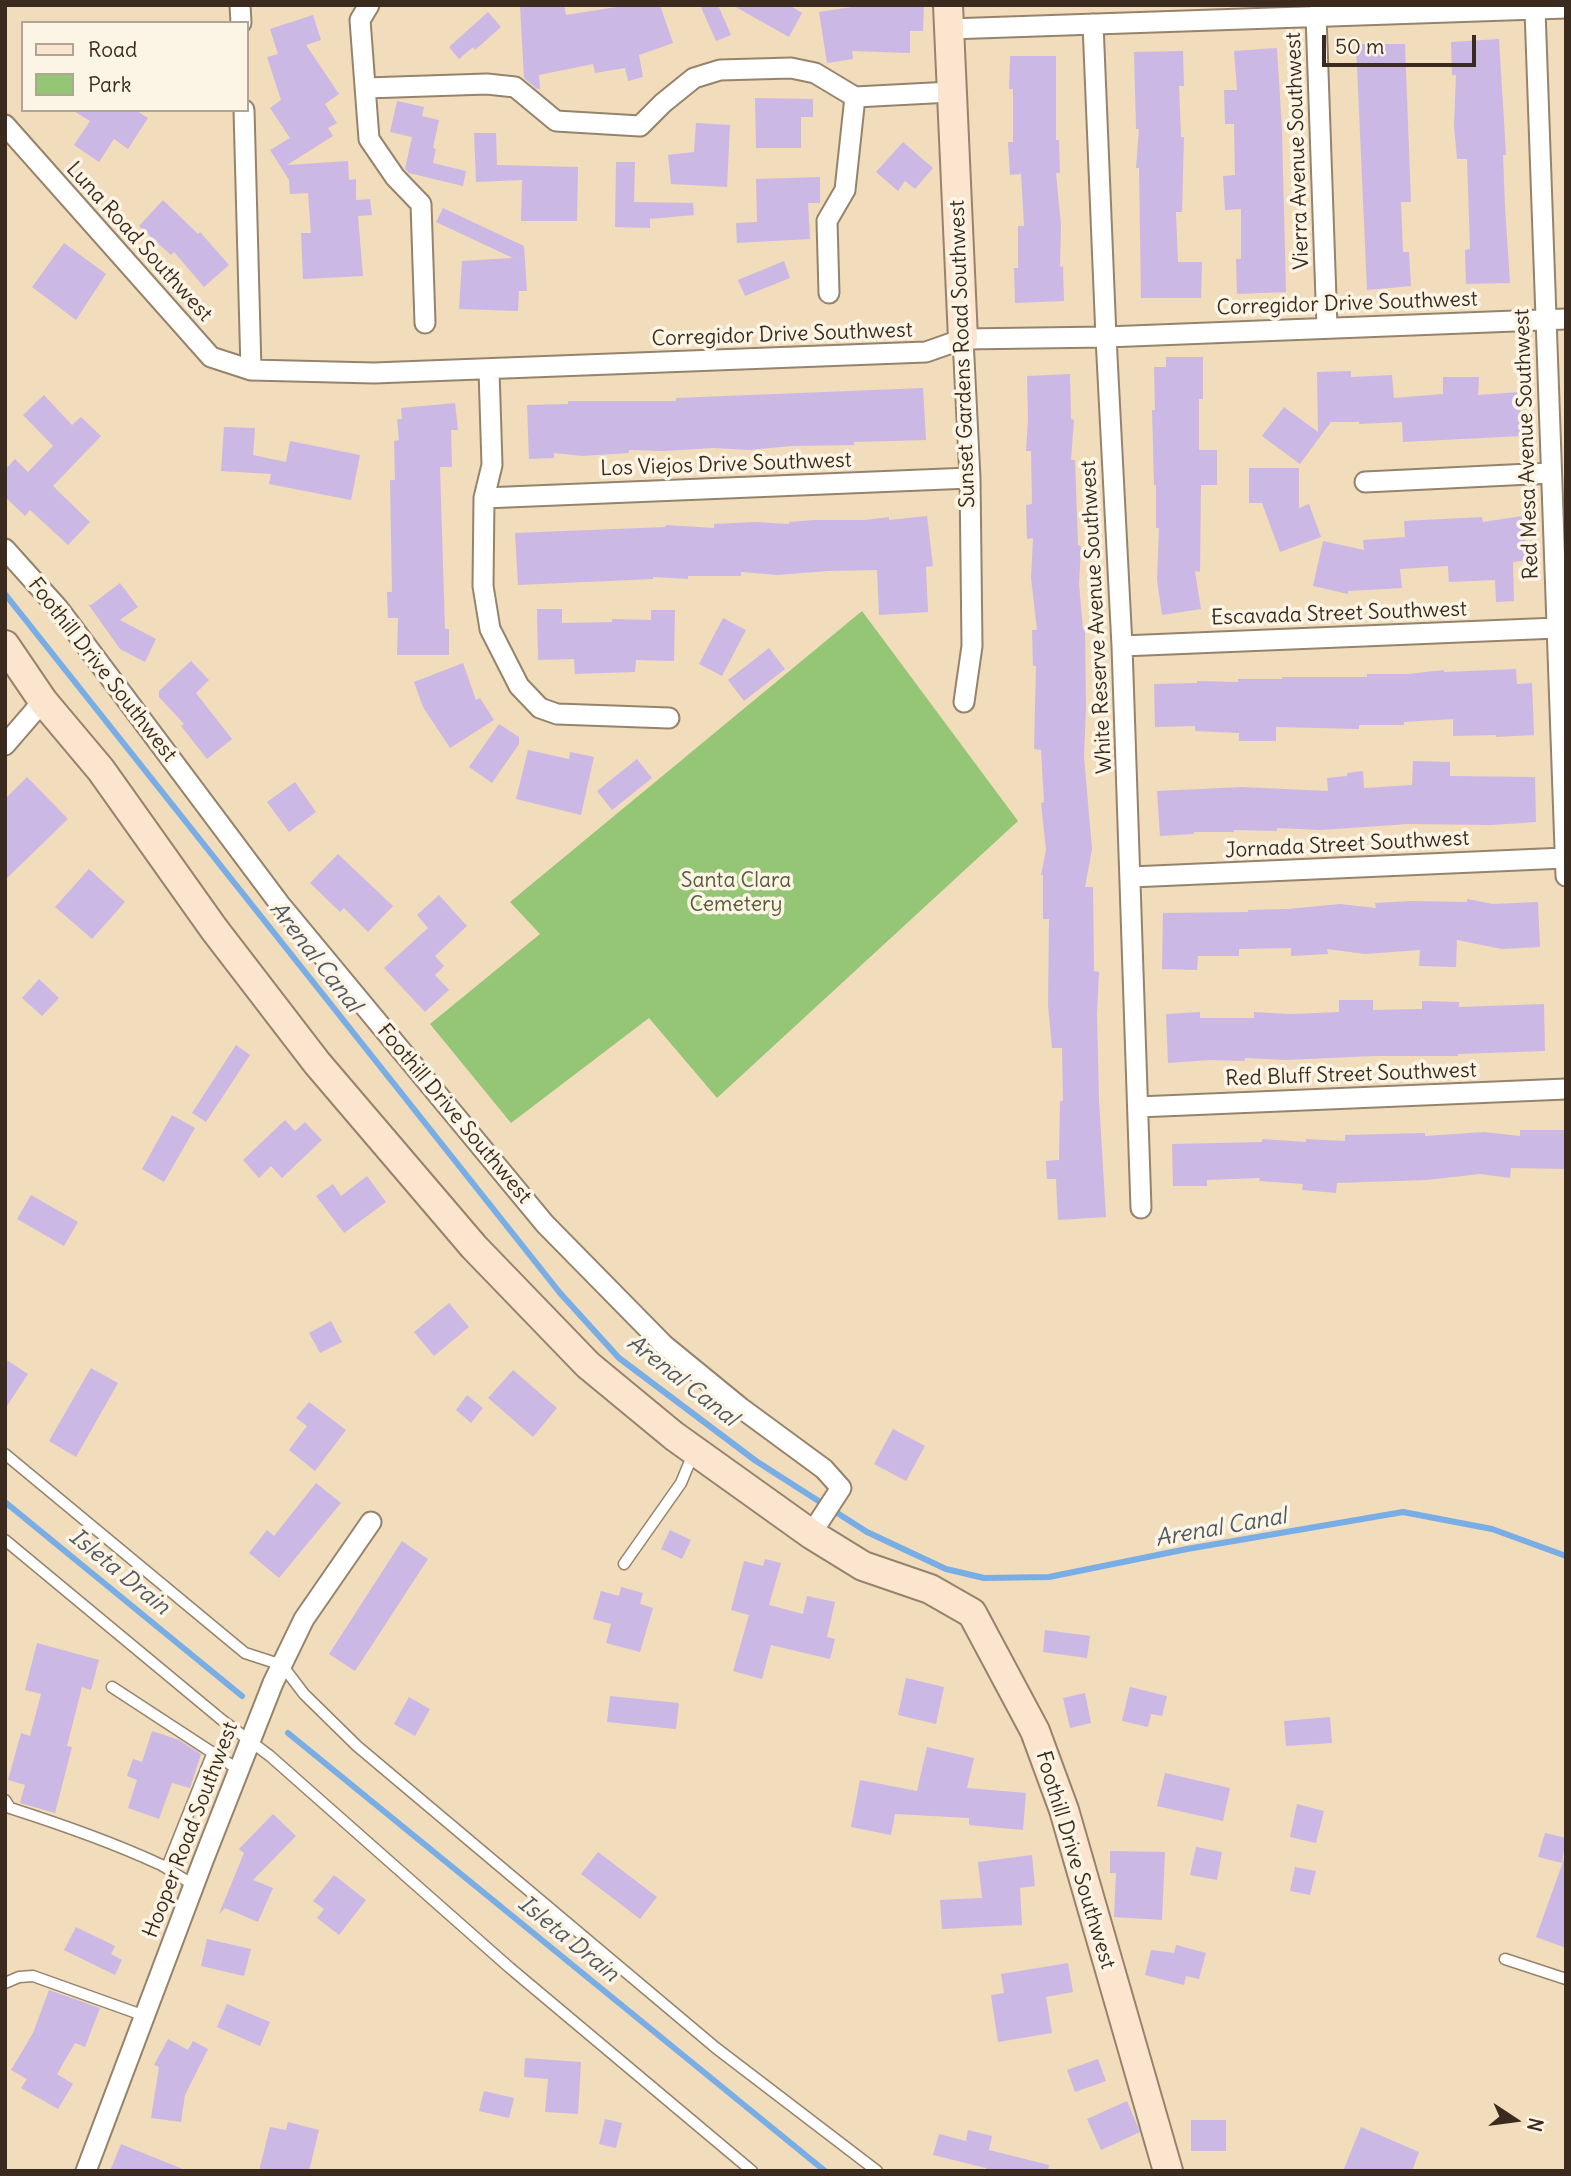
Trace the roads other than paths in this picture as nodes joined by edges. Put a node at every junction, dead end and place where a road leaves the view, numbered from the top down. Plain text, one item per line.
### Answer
1 (369, 5) edge
2 (1566, 8) edge
3 (1397, 9) edge
4 (1535, 10) junction
5 (1316, 15) junction
6 (949, 17) edge
7 (1093, 24) junction
8 (366, 88) junction
9 (951, 92) junction
10 (855, 97) junction
11 (244, 112) edge
12 (5, 125) edge
13 (830, 293) dead end
14 (1566, 319) edge
15 (1545, 320) junction
16 (425, 323) dead end
17 (1328, 327) junction
18 (1106, 337) junction
19 (963, 339) junction
20 (251, 370) junction
21 (489, 370) junction
22 (1551, 473) junction
23 (970, 478) junction
24 (1365, 482) dead end
25 (484, 498) junction
26 (5, 549) edge
27 (1556, 628) junction
28 (5, 645) edge
29 (1122, 646) junction
30 (43, 701) junction
31 (964, 702) dead end
32 (669, 718) dead end
33 (5, 745) edge
34 (1565, 867) edge
35 (1131, 877) junction
36 (1566, 1089) edge
37 (1138, 1107) junction
38 (1141, 1208) dead end
39 (695, 1451) junction
40 (5, 1454) edge
41 (371, 1522) dead end
42 (814, 1529) junction
43 (5, 1541) edge
44 (624, 1564) dead end
45 (282, 1665) junction
46 (112, 1687) dead end
47 (250, 1741) junction
48 (213, 1752) junction
49 (239, 1770) junction
50 (5, 1800) edge
51 (167, 1867) junction
52 (194, 1884) junction
53 (1505, 1959) dead end
54 (1566, 1979) edge
55 (5, 1983) edge
56 (145, 2015) junction
57 (86, 2171) edge
58 (752, 2171) edge
59 (877, 2171) edge
60 (1168, 2171) edge

1 - 8 street
2 - 4 street
3 - 4 street
3 - 5 street
4 - 15 street, Red Mesa Avenue Southwest
5 - 7 street
5 - 17 street, Vierra Avenue Southwest
6 - 7 street
6 - 9 street, Sunset Gardens Road Southwest
7 - 18 street, White Reserve Avenue Southwest
8 - 10 street
8 - 16 street
9 - 10 street
9 - 19 street, Sunset Gardens Road Southwest
10 - 13 street
11 - 20 street
12 - 20 street, Luna Road Southwest
14 - 15 street, Corregidor Drive Southwest
15 - 17 street, Corregidor Drive Southwest
15 - 22 street, Red Mesa Avenue Southwest
17 - 18 street, Corregidor Drive Southwest
18 - 19 street, Corregidor Drive Southwest
18 - 29 street, White Reserve Avenue Southwest
19 - 21 street, Corregidor Drive Southwest
19 - 23 street, Sunset Gardens Road Southwest
20 - 21 street, Corregidor Drive Southwest
21 - 25 street
22 - 24 street
22 - 27 street, Red Mesa Avenue Southwest
23 - 25 street, Los Viejos Drive Southwest
23 - 31 street, Sunset Gardens Road Southwest
25 - 32 street
26 - 42 street, Foothill Drive Southwest
27 - 29 street, Escavada Street Southwest
27 - 34 street, Red Mesa Avenue Southwest
28 - 30 street, Foothill Drive Southwest
29 - 35 street, White Reserve Avenue Southwest
30 - 33 street
30 - 39 street, Foothill Drive Southwest
34 - 35 street, Jornada Street Southwest
35 - 37 street, White Reserve Avenue Southwest
36 - 37 street, Red Bluff Street Southwest
37 - 38 street, White Reserve Avenue Southwest
39 - 42 street, Foothill Drive Southwest
39 - 44 lane
40 - 45 lane
41 - 45 street, Hooper Road Southwest
42 - 60 street, Foothill Drive Southwest
43 - 47 lane
45 - 47 street, Hooper Road Southwest
45 - 59 lane
46 - 48 lane
47 - 49 street, Hooper Road Southwest
47 - 58 lane
48 - 49 lane
48 - 51 lane
49 - 52 street, Hooper Road Southwest
50 - 51 lane
51 - 52 lane
52 - 56 street, Hooper Road Southwest
53 - 54 lane
55 - 56 lane
56 - 57 street, Hooper Road Southwest

